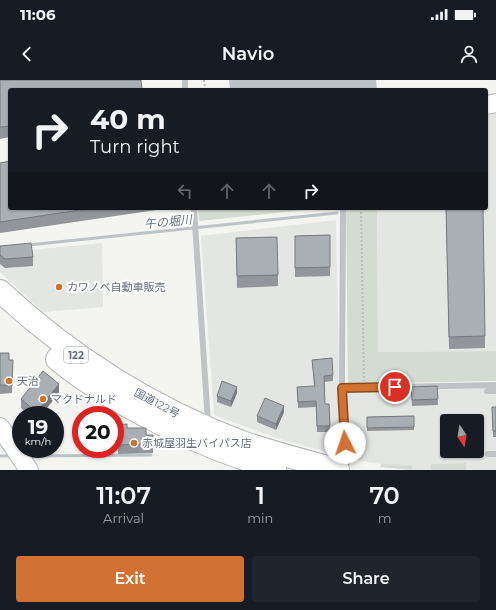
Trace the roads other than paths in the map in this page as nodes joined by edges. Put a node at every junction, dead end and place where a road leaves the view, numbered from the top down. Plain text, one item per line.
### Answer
1 (194, 210) edge
2 (342, 210) edge
3 (0, 292) edge
4 (0, 310) edge
5 (496, 385) edge
6 (342, 388) junction
7 (488, 391) dead end
8 (496, 391) edge
9 (0, 427) edge
10 (211, 438) junction
11 (488, 454) dead end
12 (496, 454) edge
13 (274, 465) edge
14 (29, 470) edge
15 (220, 470) edge
16 (338, 470) edge
17 (344, 470) edge

1 - 10 lane
2 - 6 lane
3 - 10 highway, 国道122号 / 122
4 - 10 highway, 国道122号 / 122
5 - 6 lane
6 - 17 lane
7 - 8 lane
9 - 14 street
10 - 13 highway, 国道122号 / 122
10 - 15 highway
11 - 12 lane
13 - 16 highway, 国道122号 / 122

